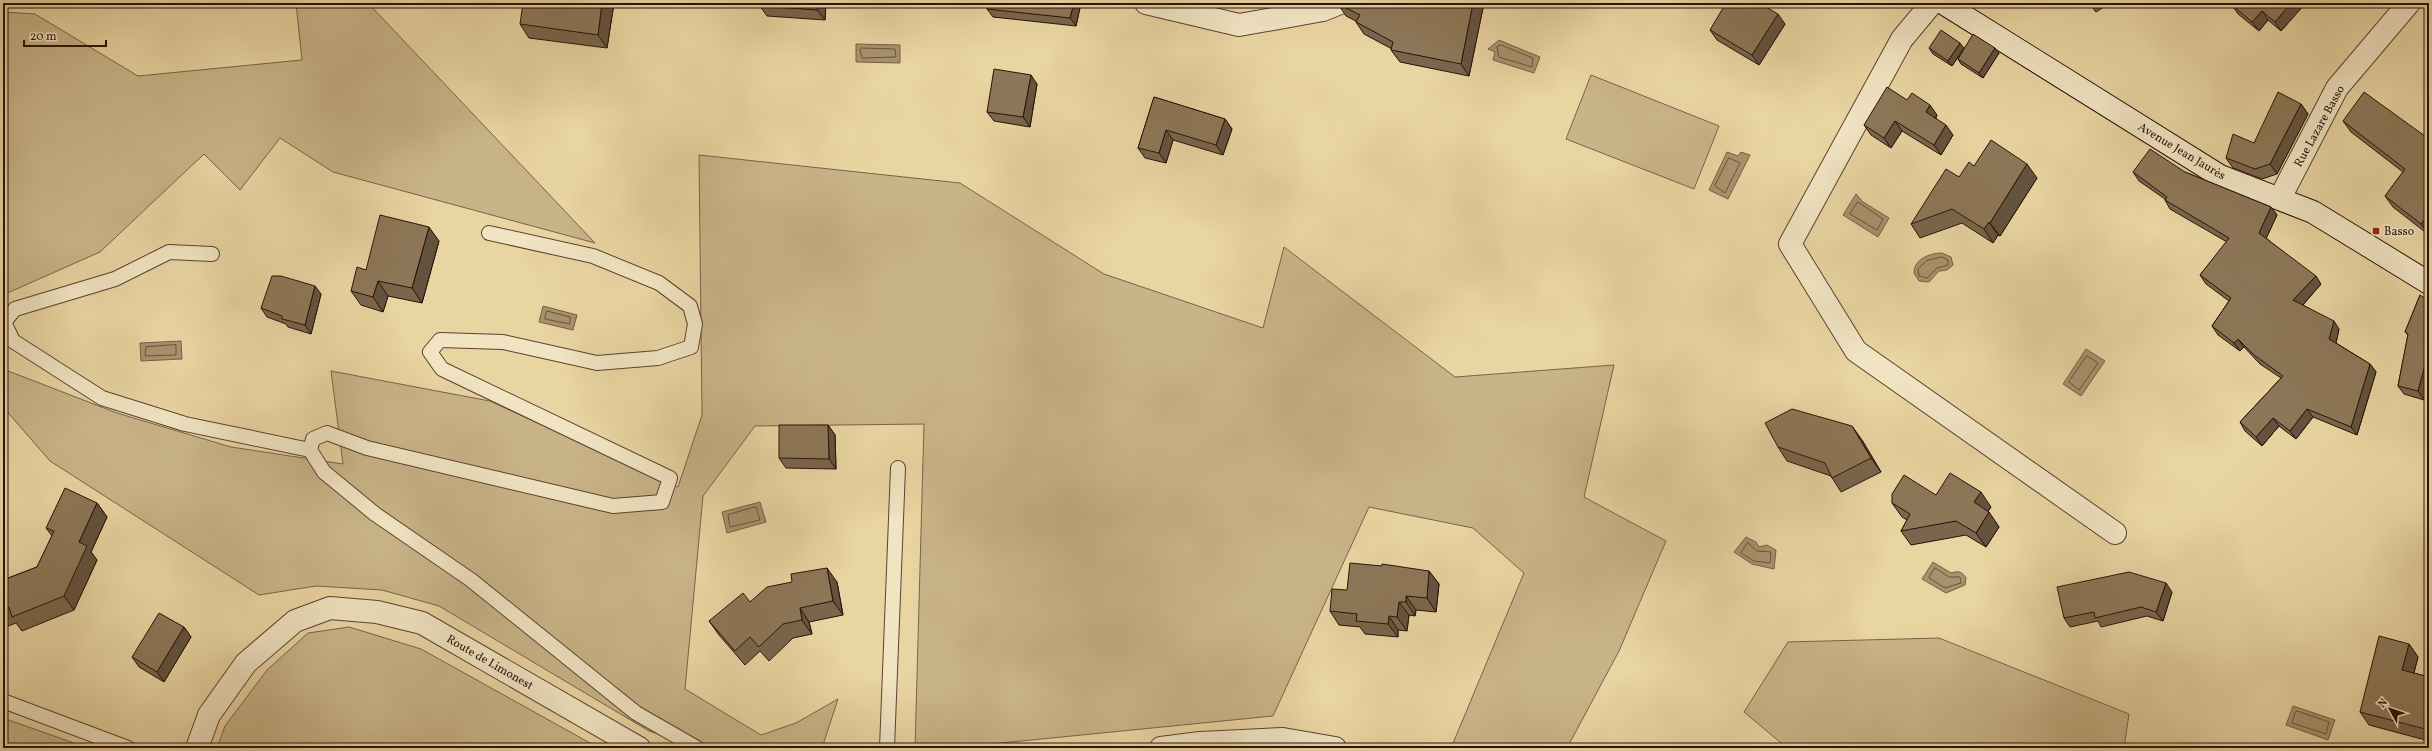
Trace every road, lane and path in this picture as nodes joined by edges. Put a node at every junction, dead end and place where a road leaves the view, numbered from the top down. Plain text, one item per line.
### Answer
1 (1146, 3) edge
2 (1340, 3) edge
3 (1932, 3) edge
4 (1943, 3) edge
5 (2410, 3) edge
6 (2280, 198) junction
7 (489, 233) dead end
8 (212, 254) dead end
9 (2429, 283) edge
10 (310, 450) junction
11 (898, 468) dead end
12 (2115, 533) dead end
13 (3, 701) edge
14 (128, 748) edge
15 (197, 748) edge
16 (639, 748) edge
17 (697, 748) edge
18 (887, 748) edge
19 (1161, 748) edge
20 (1335, 748) edge

1 - 2 street
3 - 12 street
4 - 6 street, Avenue Jean Jaurès
5 - 6 street, Rue Lazare Basso
6 - 9 street, Avenue Jean Jaurès
7 - 10 lane
8 - 10 lane
10 - 17 lane
11 - 18 lane
13 - 14 lane
15 - 16 street, Route de Limonest
19 - 20 street

